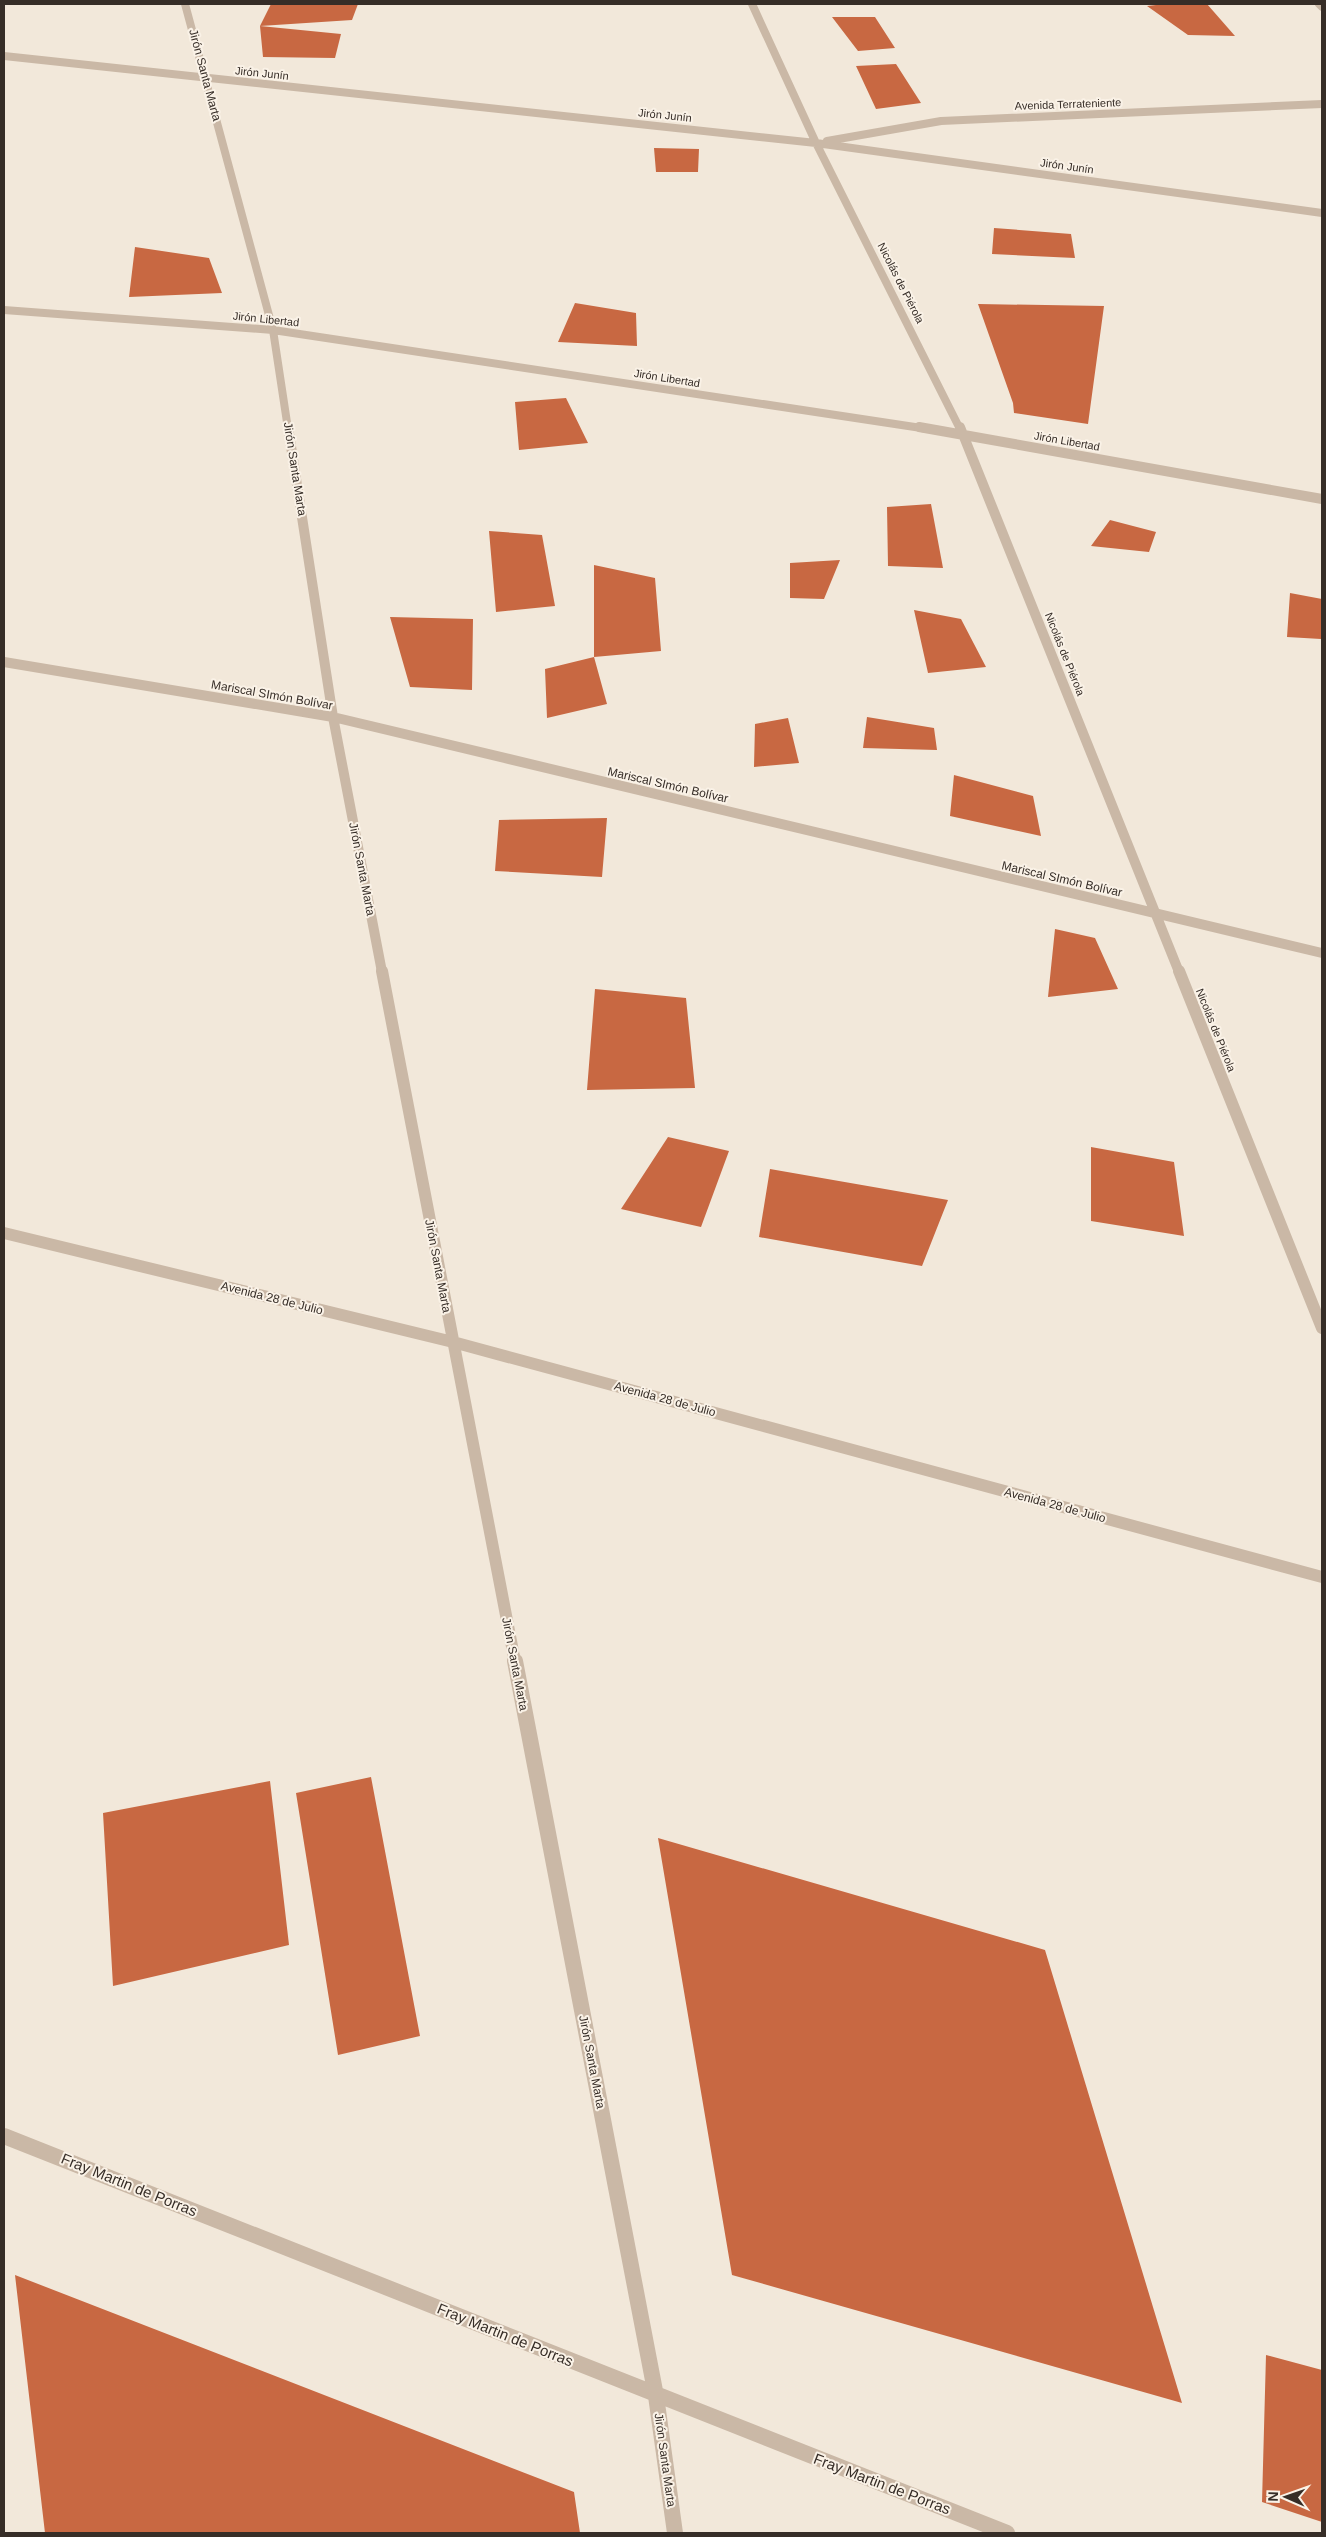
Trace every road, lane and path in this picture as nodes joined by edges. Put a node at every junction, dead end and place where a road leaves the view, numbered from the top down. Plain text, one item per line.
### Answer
1 (185, 4) edge
2 (752, 4) edge
3 (1319, 4) edge
4 (1322, 8) edge
5 (4, 56) edge
6 (206, 78) junction
7 (1322, 104) edge
8 (816, 143) junction
9 (1322, 212) edge
10 (4, 310) edge
11 (273, 330) junction
12 (963, 434) junction
13 (1322, 499) edge
14 (4, 662) edge
15 (333, 717) junction
16 (1156, 914) junction
17 (1322, 953) edge
18 (4, 1233) edge
19 (1322, 1328) edge
20 (453, 1342) junction
21 (1322, 1577) edge
22 (4, 2136) edge
23 (656, 2396) junction
24 (676, 2533) edge
25 (1007, 2533) edge

1 - 6 street, Jirón Santa Marta
2 - 8 street, Nicolás de Piérola
3 - 4 street
5 - 6 street, Jirón Junín
6 - 8 street, Jirón Junín
6 - 11 street, Jirón Santa Marta
7 - 8 street, Avenida Terrateniente
8 - 9 street, Jirón Junín
8 - 12 street, Nicolás de Piérola
10 - 11 street, Jirón Libertad
11 - 12 street, Jirón Libertad
11 - 15 street, Jirón Santa Marta
12 - 13 street, Jirón Libertad
12 - 16 street, Nicolás de Piérola
14 - 15 street, Mariscal SImón Bolívar
15 - 16 street, Mariscal SImón Bolívar
15 - 20 street, Jirón Santa Marta
16 - 17 street, Mariscal SImón Bolívar
16 - 19 street, Nicolás de Piérola
18 - 20 street, Avenida 28 de Julio
20 - 21 street, Avenida 28 de Julio
20 - 23 street, Jirón Santa Marta
22 - 23 street, Fray Martin de Porras
23 - 24 street, Jirón Santa Marta
23 - 25 street, Fray Martin de Porras

